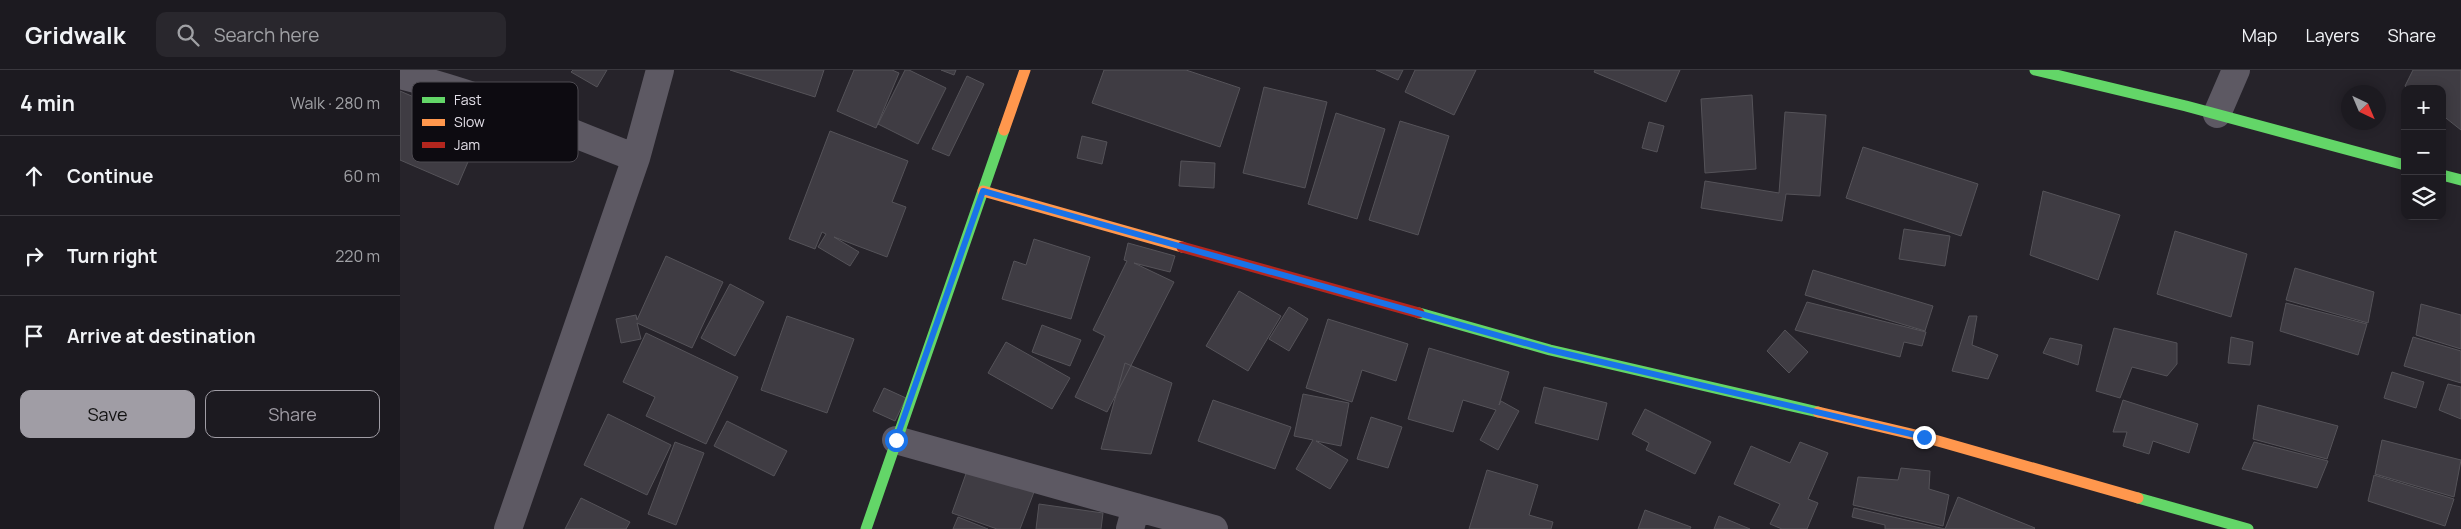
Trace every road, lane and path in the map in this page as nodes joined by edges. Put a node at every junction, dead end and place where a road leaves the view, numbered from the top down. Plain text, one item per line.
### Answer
1 (660, 70) edge
2 (1026, 70) edge
3 (2035, 70) edge
4 (2236, 70) edge
5 (400, 75) edge
6 (429, 82) edge
7 (2216, 114) junction
8 (578, 136) edge
9 (636, 158) junction
10 (2401, 164) edge
11 (2446, 176) edge
12 (2461, 180) edge
13 (983, 191) junction
14 (896, 440) junction
15 (1133, 518) edge
16 (508, 529) edge
17 (866, 529) edge
18 (1214, 529) edge
19 (2248, 529) edge

1 - 9 street
2 - 13 street
3 - 7 street
4 - 7 street
5 - 6 street
7 - 10 street
8 - 9 street
9 - 16 street
11 - 12 street
13 - 14 street
13 - 19 street
14 - 15 street
14 - 17 street
15 - 18 street

